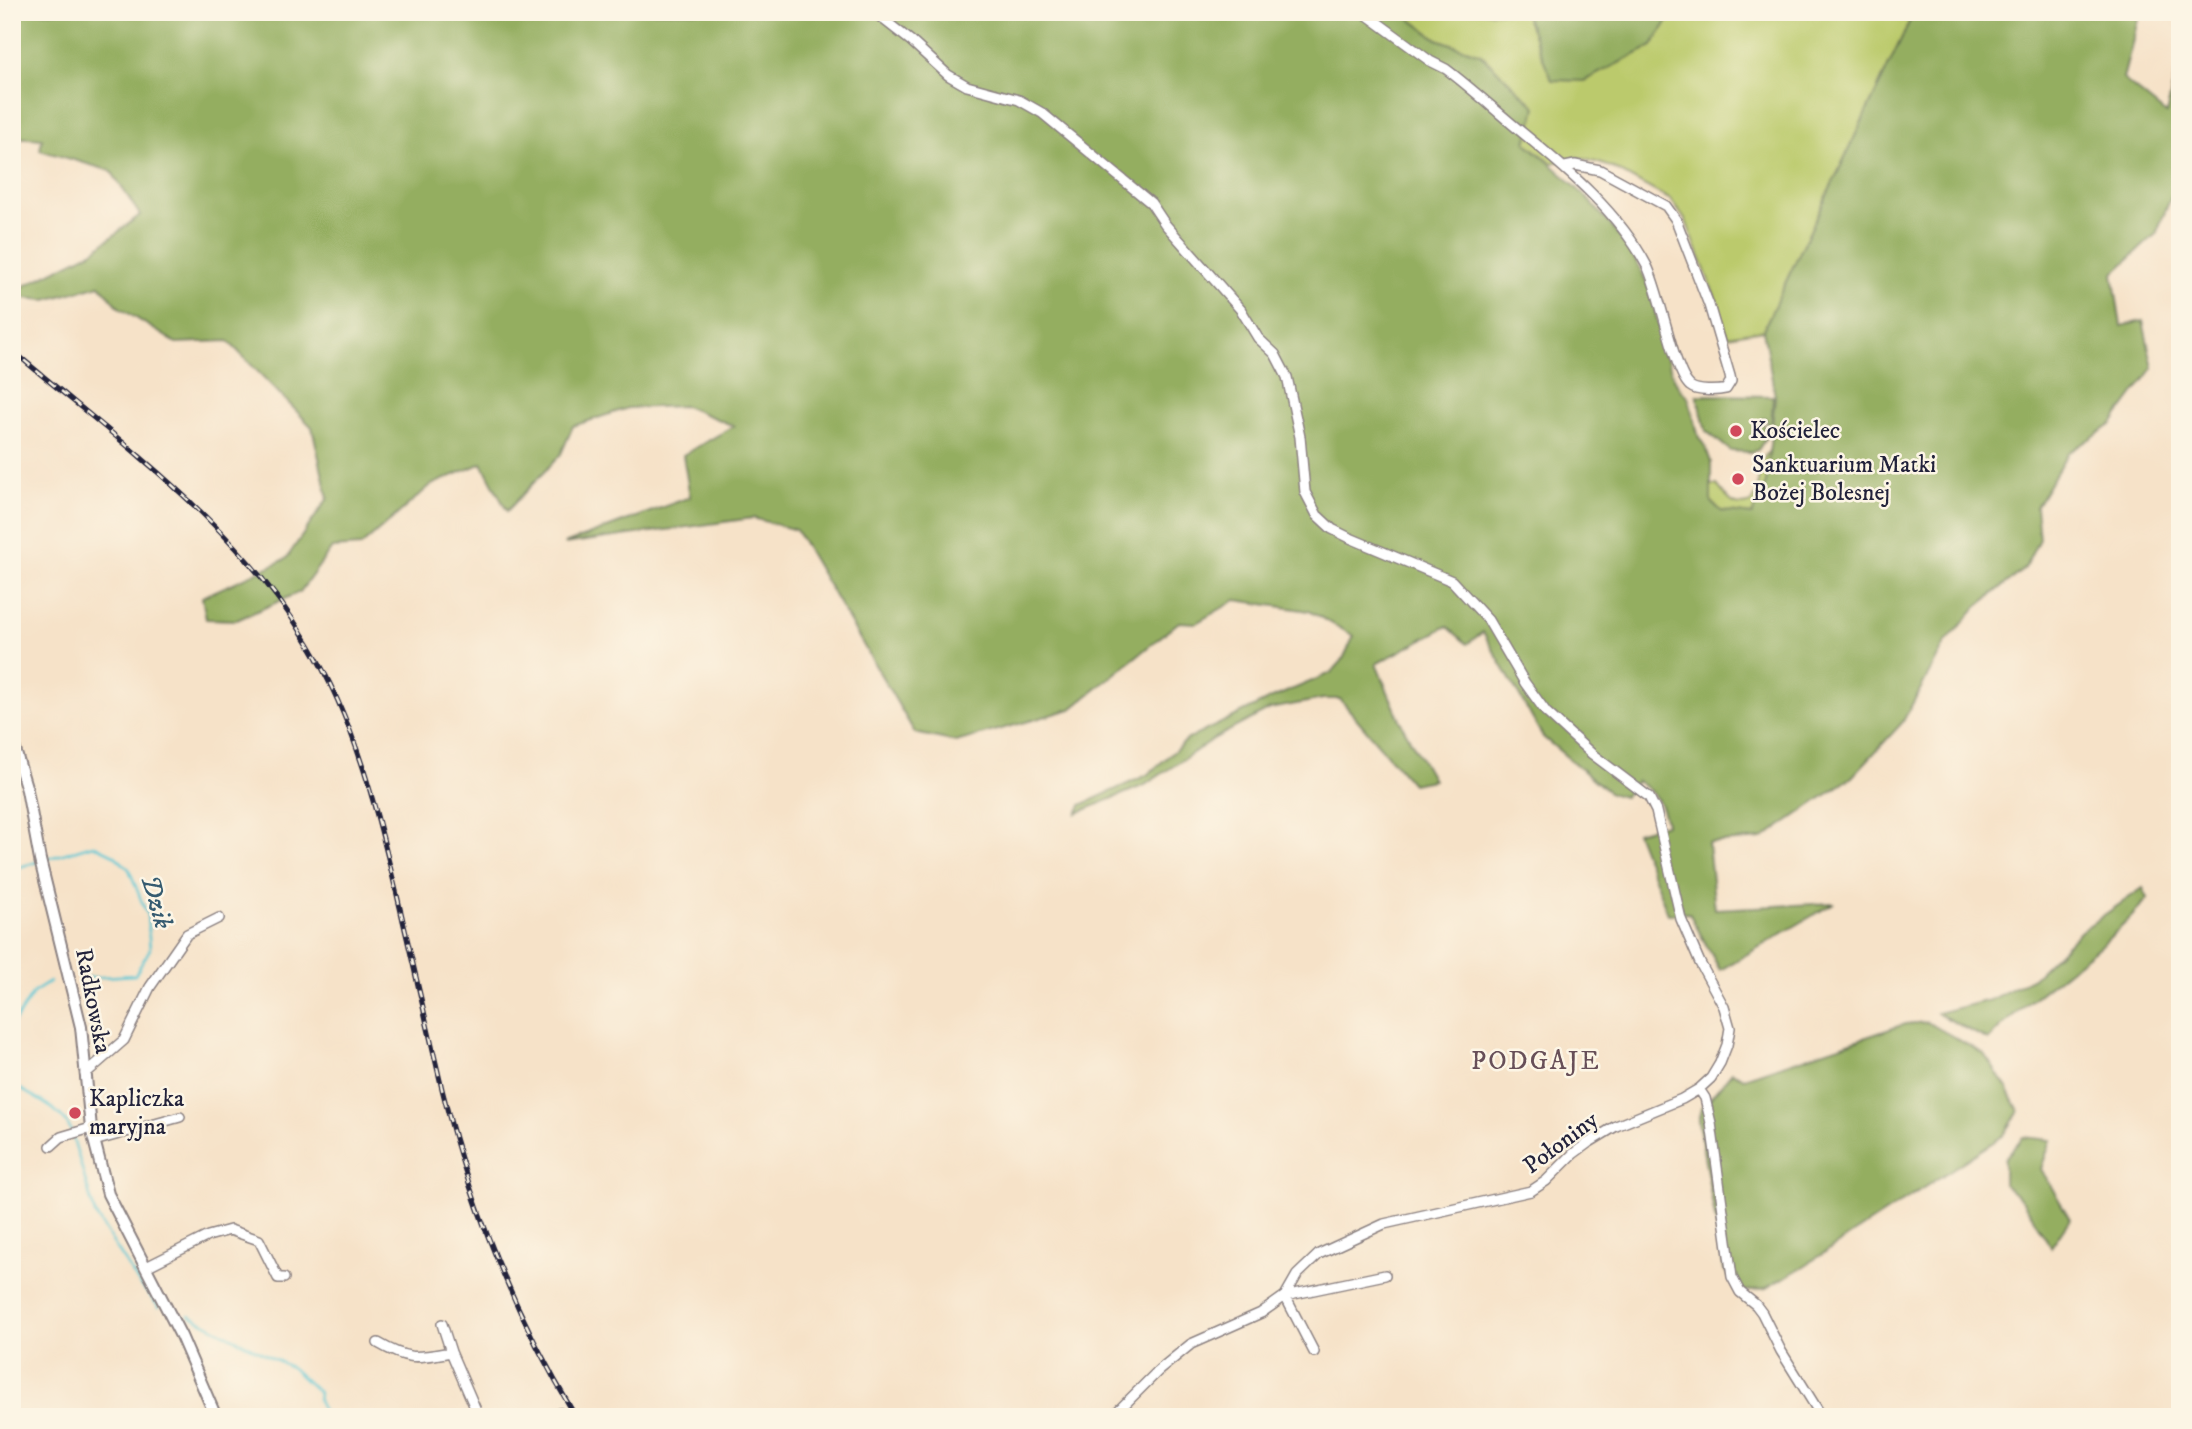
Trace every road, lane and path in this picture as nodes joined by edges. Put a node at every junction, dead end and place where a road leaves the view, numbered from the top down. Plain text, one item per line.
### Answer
1 (874, 12) edge
2 (1363, 12) edge
3 (1565, 167) junction
4 (12, 740) edge
5 (219, 918) dead end
6 (85, 1074) junction
7 (1699, 1089) junction
8 (180, 1117) dead end
9 (91, 1128) junction
10 (94, 1141) junction
11 (51, 1146) dead end
12 (145, 1268) junction
13 (1385, 1275) dead end
14 (284, 1278) dead end
15 (1285, 1296) junction
16 (442, 1324) dead end
17 (378, 1343) dead end
18 (451, 1352) junction
19 (1314, 1352) dead end
20 (560, 1413) dead end
21 (216, 1417) edge
22 (479, 1417) edge
23 (542, 1417) edge
24 (1112, 1417) edge
25 (1822, 1417) edge

1 - 7 street, Połoniny
2 - 3 street
3 - 3 street
4 - 6 street, Radkowska
5 - 6 street
6 - 9 street, Radkowska
7 - 15 street, Połoniny
7 - 25 street
8 - 10 street
9 - 10 street, Radkowska
9 - 11 street
10 - 12 street, Radkowska
12 - 14 street
12 - 21 street, Radkowska
13 - 15 street
15 - 19 street
15 - 24 street, Połoniny
16 - 18 street
17 - 18 street
18 - 22 street
20 - 23 street

